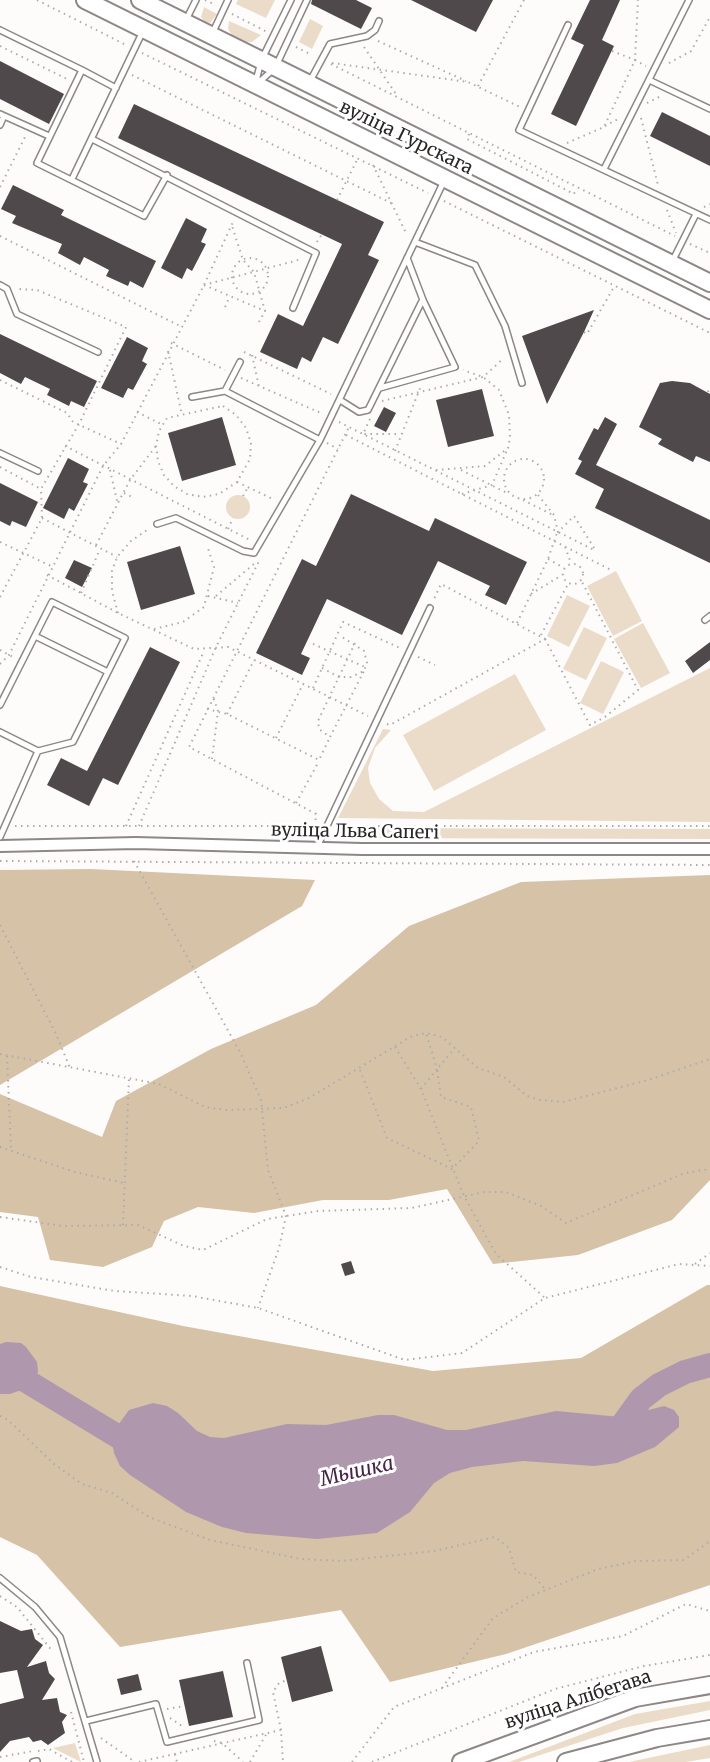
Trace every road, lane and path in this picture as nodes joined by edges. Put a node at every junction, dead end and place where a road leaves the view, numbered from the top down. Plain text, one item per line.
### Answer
1 (37, 0) edge
2 (85, 0) edge
3 (196, 0) edge
4 (205, 0) edge
5 (228, 0) edge
6 (291, 0) edge
7 (307, 0) edge
8 (524, 0) edge
9 (638, 0) edge
10 (689, 0) edge
11 (147, 4) edge
12 (223, 9) junction
13 (710, 17) edge
14 (379, 21) dead end
15 (184, 22) junction
16 (568, 25) dead end
17 (705, 29) junction
18 (0, 30) edge
19 (143, 30) junction
20 (710, 32) edge
21 (370, 34) junction
22 (211, 36) junction
23 (274, 36) junction
24 (363, 37) junction
25 (287, 42) junction
26 (0, 46) edge
27 (134, 49) junction
28 (612, 51) dead end
29 (320, 58) junction
30 (635, 60) junction
31 (268, 64) junction
32 (82, 70) junction
33 (124, 71) junction
34 (382, 71) junction
35 (655, 71) junction
36 (68, 80) dead end
37 (649, 80) junction
38 (468, 82) junction
39 (308, 84) junction
40 (255, 86) junction
41 (478, 86) junction
42 (116, 88) junction
43 (396, 94) junction
44 (665, 94) dead end
45 (710, 109) edge
46 (529, 111) junction
47 (2, 115) edge
48 (0, 125) edge
49 (30, 127) junction
50 (469, 134) junction
51 (49, 136) junction
52 (92, 139) junction
53 (556, 148) junction
54 (456, 156) junction
55 (358, 158) junction
56 (373, 165) junction
57 (604, 169) junction
58 (167, 175) junction
59 (445, 178) junction
60 (72, 179) junction
61 (347, 182) junction
62 (0, 187) edge
63 (576, 188) junction
64 (436, 197) junction
65 (337, 200) dead end
66 (663, 200) junction
67 (427, 202) dead end
68 (393, 204) junction
69 (238, 212) junction
70 (696, 214) junction
71 (710, 220) edge
72 (231, 225) junction
73 (0, 236) edge
74 (410, 236) dead end
75 (683, 240) junction
76 (415, 242) junction
77 (311, 251) junction
78 (709, 252) edge
79 (407, 258) junction
80 (243, 260) junction
81 (671, 264) junction
82 (267, 269) junction
83 (254, 272) junction
84 (643, 276) junction
85 (232, 278) junction
86 (710, 283) edge
87 (0, 285) edge
88 (204, 285) junction
89 (615, 285) junction
90 (260, 291) junction
91 (230, 296) junction
92 (423, 300) junction
93 (225, 307) dead end
94 (678, 308) dead end
95 (293, 309) dead end
96 (710, 310) edge
97 (265, 311) junction
98 (674, 315) junction
99 (259, 322) dead end
100 (181, 327) junction
101 (584, 332) dead end
102 (710, 333) edge
103 (171, 343) junction
104 (513, 350) junction
105 (168, 351) junction
106 (98, 352) dead end
107 (244, 352) dead end
108 (252, 355) junction
109 (240, 362) dead end
110 (454, 367) junction
111 (234, 374) junction
112 (425, 375) junction
113 (483, 377) junction
114 (0, 380) edge
115 (522, 383) dead end
116 (259, 387) junction
117 (710, 387) edge
118 (380, 388) junction
119 (225, 391) junction
120 (419, 391) junction
121 (708, 392) dead end
122 (192, 397) dead end
123 (340, 400) junction
124 (375, 403) junction
125 (137, 412) junction
126 (322, 414) junction
127 (182, 415) junction
128 (333, 419) junction
129 (163, 425) junction
130 (349, 427) junction
131 (363, 434) junction
132 (402, 434) junction
133 (312, 435) junction
134 (346, 435) junction
135 (320, 440) junction
136 (121, 444) junction
137 (65, 446) dead end
138 (156, 446) junction
139 (508, 448) junction
140 (338, 449) junction
141 (395, 450) junction
142 (0, 453) edge
143 (103, 466) junction
144 (110, 470) junction
145 (461, 470) junction
146 (38, 471) dead end
147 (435, 471) junction
148 (130, 480) junction
149 (237, 482) junction
150 (492, 485) junction
151 (248, 487) junction
152 (41, 489) dead end
153 (477, 490) junction
154 (124, 493) junction
155 (462, 494) junction
156 (538, 494) junction
157 (512, 495) junction
158 (243, 496) dead end
159 (132, 497) dead end
160 (279, 502) dead end
161 (118, 505) junction
162 (554, 515) junction
163 (42, 518) junction
164 (233, 518) dead end
165 (157, 524) joint
166 (228, 529) junction
167 (70, 532) junction
168 (202, 532) junction
169 (558, 532) junction
170 (553, 540) junction
171 (0, 542) edge
172 (259, 544) dead end
173 (96, 545) junction
174 (566, 546) junction
175 (101, 548) junction
176 (22, 554) junction
177 (117, 556) junction
178 (548, 559) junction
179 (571, 563) junction
180 (51, 566) junction
181 (564, 568) junction
182 (611, 570) dead end
183 (47, 575) junction
184 (563, 575) junction
185 (581, 580) junction
186 (568, 583) junction
187 (81, 593) junction
188 (531, 594) junction
189 (208, 596) junction
190 (216, 596) junction
191 (0, 597) edge
192 (238, 603) junction
193 (430, 608) joint
194 (118, 613) junction
195 (517, 623) junction
196 (154, 629) junction
197 (339, 635) junction
198 (542, 635) junction
199 (35, 636) junction
200 (545, 639) junction
201 (355, 643) junction
202 (313, 644) dead end
203 (216, 647) junction
204 (0, 650) edge
205 (204, 650) junction
206 (237, 651) junction
207 (331, 652) junction
208 (408, 652) junction
209 (9, 655) junction
210 (347, 659) junction
211 (254, 660) junction
212 (22, 661) junction
213 (0, 664) edge
214 (435, 665) dead end
215 (322, 668) junction
216 (365, 669) junction
217 (108, 672) junction
218 (339, 677) junction
219 (303, 684) junction
220 (312, 688) junction
221 (213, 697) junction
222 (329, 697) junction
223 (0, 705) edge
224 (346, 705) junction
225 (207, 709) junction
226 (218, 711) junction
227 (227, 714) junction
228 (376, 720) junction
229 (0, 732) edge
230 (330, 737) junction
231 (276, 738) junction
232 (38, 751) junction
233 (212, 759) junction
234 (319, 760) junction
235 (296, 804) junction
236 (6, 826) junction
237 (126, 826) junction
238 (139, 826) junction
239 (326, 826) junction
240 (710, 826) edge
241 (0, 837) edge
242 (0, 846) edge
243 (316, 849) junction
244 (710, 849) edge
245 (0, 861) edge
246 (134, 861) junction
247 (710, 866) edge
248 (0, 925) edge
249 (426, 1034) junction
250 (395, 1047) junction
251 (455, 1048) junction
252 (0, 1054) edge
253 (7, 1056) junction
254 (710, 1059) edge
255 (70, 1068) junction
256 (437, 1069) junction
257 (360, 1070) junction
258 (129, 1078) junction
259 (421, 1089) junction
260 (262, 1110) junction
261 (0, 1147) edge
262 (11, 1149) junction
263 (452, 1169) junction
264 (710, 1169) edge
265 (124, 1184) junction
266 (464, 1196) junction
267 (286, 1216) junction
268 (0, 1217) edge
269 (123, 1226) junction
270 (710, 1253) edge
271 (694, 1265) junction
272 (710, 1266) edge
273 (0, 1267) edge
274 (545, 1298) junction
275 (258, 1308) junction
276 (0, 1416) edge
277 (710, 1541) edge
278 (0, 1578) edge
279 (546, 1590) junction
280 (0, 1596) edge
281 (710, 1611) edge
282 (710, 1655) edge
283 (56, 1656) dead end
284 (247, 1663) dead end
285 (287, 1680) dead end
286 (710, 1685) edge
287 (442, 1688) junction
288 (185, 1706) dead end
289 (70, 1709) dead end
290 (158, 1711) junction
291 (86, 1721) junction
292 (710, 1729) edge
293 (281, 1730) junction
294 (267, 1732) junction
295 (90, 1738) junction
296 (175, 1754) junction
297 (155, 1760) edge
298 (84, 1762) edge
299 (97, 1762) edge
300 (137, 1762) edge
301 (177, 1762) edge
302 (250, 1762) edge
303 (282, 1762) edge
304 (352, 1762) edge
305 (372, 1762) edge
306 (461, 1762) edge
307 (566, 1762) edge

1 - 27 path
2 - 19 main road, вуліца Гурскага
3 - 15 lane
4 - 12 path
5 - 12 lane
6 - 23 lane
7 - 25 lane
8 - 41 path
9 - 30 path
10 - 35 lane
11 - 15 main road, вуліца Гурскага
11 - 19 main road
12 - 22 lane
12 - 23 path
13 - 17 path
14 - 21 lane
15 - 22 main road, вуліца Гурскага
16 - 46 lane
17 - 20 path
17 - 35 path
18 - 32 lane
19 - 27 lane
19 - 40 main road, вуліца Гурскага
21 - 24 lane
21 - 38 path
22 - 31 main road, вуліца Гурскага
23 - 31 lane
24 - 29 lane
24 - 34 path
25 - 29 path
25 - 31 lane
26 - 36 path
27 - 33 lane
27 - 55 path
28 - 30 path
29 - 39 lane
30 - 35 path
30 - 53 path
31 - 39 main road, вуліца Гурскага
31 - 40 lane
31 - 40 lane
32 - 42 lane
32 - 51 lane
33 - 42 lane
33 - 61 path
34 - 38 path
34 - 43 path
34 - 43 path
35 - 37 lane
37 - 45 lane
37 - 57 lane
38 - 41 path
39 - 54 main road, вуліца Гурскага
40 - 59 main road, вуліца Гурскага
41 - 46 path
42 - 52 lane
43 - 50 path
44 - 66 path
46 - 53 lane
47 - 48 lane
47 - 49 lane
49 - 51 lane
49 - 62 path
50 - 63 path
50 - 63 path
51 - 60 lane
52 - 58 lane
52 - 60 lane
53 - 57 lane
54 - 59 main road
54 - 81 main road, вуліца Гурскага
55 - 56 path
55 - 61 path
56 - 67 path
56 - 68 path
57 - 66 lane
58 - 60 lane
58 - 69 lane
59 - 64 lane
59 - 84 main road, вуліца Гурскага
61 - 65 path
61 - 68 path
63 - 66 path
64 - 76 lane
64 - 89 path
66 - 70 lane
68 - 74 path
69 - 72 path
69 - 77 lane
70 - 71 lane
70 - 75 lane
72 - 80 path
72 - 88 path
73 - 100 path
75 - 78 path
75 - 81 lane
76 - 79 lane
76 - 104 lane
77 - 82 path
77 - 95 lane
79 - 92 lane
79 - 123 lane
80 - 82 path
80 - 83 path
80 - 85 path
81 - 84 main road
81 - 86 main road, вуліца Гурскага
82 - 83 path
82 - 90 path
83 - 85 path
83 - 90 path
84 - 96 main road, вуліца Гурскага
85 - 88 path
85 - 90 path
87 - 106 lane
88 - 91 path
88 - 100 path
89 - 98 path
89 - 101 path
90 - 97 path
91 - 93 path
91 - 97 path
92 - 110 lane
92 - 118 lane
94 - 98 path
97 - 99 path
98 - 102 path
100 - 103 path
103 - 105 path
103 - 111 path
104 - 113 path
104 - 115 lane
105 - 125 path
105 - 127 path
107 - 108 path
108 - 116 path
108 - 126 path
109 - 111 lane
110 - 112 lane
110 - 113 path
111 - 116 path
111 - 119 lane
112 - 118 lane
112 - 120 path
113 - 120 path
113 - 139 path
114 - 136 path
116 - 126 path
117 - 121 path
118 - 124 lane
119 - 122 lane
119 - 133 lane
120 - 124 path
120 - 132 path
123 - 124 lane
123 - 128 lane
124 - 131 path
125 - 129 path
125 - 136 path
126 - 128 path
126 - 133 path
127 - 129 path
127 - 149 path
128 - 130 path
128 - 135 lane
128 - 140 path
129 - 138 path
130 - 131 path
130 - 134 path
131 - 132 path
131 - 141 path
132 - 141 path
133 - 135 lane
134 - 140 path
134 - 155 path
135 - 168 lane
136 - 143 path
137 - 143 path
138 - 148 path
138 - 149 path
139 - 145 path
139 - 150 path
140 - 206 path
141 - 147 path
142 - 146 lane
143 - 144 path
143 - 167 path
144 - 148 path
144 - 161 path
145 - 147 path
145 - 150 path
147 - 153 path
148 - 154 path
148 - 166 path
149 - 151 path
150 - 153 path
150 - 157 path
151 - 158 path
151 - 160 path
152 - 163 path
153 - 155 path
153 - 169 path
154 - 159 path
154 - 161 path
155 - 170 path
156 - 157 path
156 - 157 path
156 - 162 path
157 - 162 path
161 - 173 path
162 - 169 path
163 - 167 path
163 - 176 path
164 - 166 path
165 - 168 lane
165 - 177 path
166 - 172 path
167 - 173 path
167 - 180 path
168 - 189 path
169 - 169 path
169 - 170 path
170 - 174 path
170 - 178 path
171 - 176 path
173 - 175 path
174 - 179 path
174 - 182 path
175 - 177 path
175 - 187 path
176 - 180 path
176 - 191 path
177 - 194 path
178 - 181 path
178 - 188 path
179 - 181 path
179 - 185 path
180 - 183 path
181 - 184 path
183 - 187 path
183 - 209 path
184 - 186 path
184 - 188 path
185 - 186 path
185 - 200 path
186 - 198 path
187 - 194 path
188 - 195 path
189 - 190 path
189 - 196 path
190 - 192 path
190 - 192 path
192 - 203 path
193 - 195 path
193 - 208 lane
194 - 196 path
195 - 198 path
196 - 205 path
197 - 201 path
197 - 207 path
197 - 208 path
198 - 200 path
199 - 212 lane
199 - 217 lane
199 - 217 lane
200 - 228 path
201 - 210 path
201 - 216 path
202 - 207 path
203 - 205 path
203 - 206 path
203 - 238 path
204 - 209 path
205 - 237 path
206 - 211 path
206 - 221 path
207 - 210 path
207 - 215 path
208 - 214 path
208 - 228 lane
209 - 212 path
209 - 213 path
210 - 216 path
210 - 218 path
211 - 219 path
211 - 227 path
212 - 223 lane
215 - 218 path
215 - 220 path
216 - 218 path
216 - 224 path
217 - 232 lane
218 - 222 path
219 - 220 path
219 - 231 path
220 - 222 path
221 - 225 path
221 - 226 path
222 - 224 path
222 - 230 path
224 - 228 path
224 - 230 path
225 - 226 path
225 - 233 path
226 - 227 path
226 - 233 path
227 - 231 path
228 - 239 lane
229 - 232 lane
230 - 234 path
231 - 234 path
232 - 236 lane
233 - 235 path
234 - 235 path
235 - 238 path
236 - 237 path
236 - 241 lane
237 - 238 path
239 - 240 path
239 - 243 lane
242 - 243 street, вуліца Льва Сапегі
243 - 244 street, вуліца Льва Сапегі
245 - 246 path
246 - 247 path
246 - 260 path
248 - 255 path
249 - 250 path
249 - 251 path
249 - 256 path
250 - 257 path
250 - 259 path
251 - 254 path
251 - 256 path
252 - 253 path
253 - 255 path
253 - 262 path
255 - 258 path
256 - 259 path
256 - 263 path
257 - 260 path
257 - 263 path
258 - 260 path
258 - 265 path
259 - 263 path
260 - 267 path
261 - 262 path
262 - 265 path
263 - 266 path
264 - 266 path
265 - 269 path
266 - 267 path
266 - 274 path
267 - 269 path
267 - 275 path
268 - 269 path
270 - 271 path
271 - 272 path
271 - 274 path
273 - 275 path
274 - 275 path
276 - 279 path
277 - 279 path
278 - 291 lane
279 - 287 path
280 - 283 path
281 - 287 path
282 - 305 path
284 - 290 lane
285 - 293 path
286 - 306 main road, вуліца Алібегава
287 - 304 path
288 - 290 path
289 - 298 path
290 - 291 lane
291 - 295 lane
292 - 307 main road
293 - 294 path
293 - 303 path
294 - 296 path
294 - 302 path
295 - 299 lane
295 - 300 path
296 - 297 path
296 - 301 path
297 - 300 path

